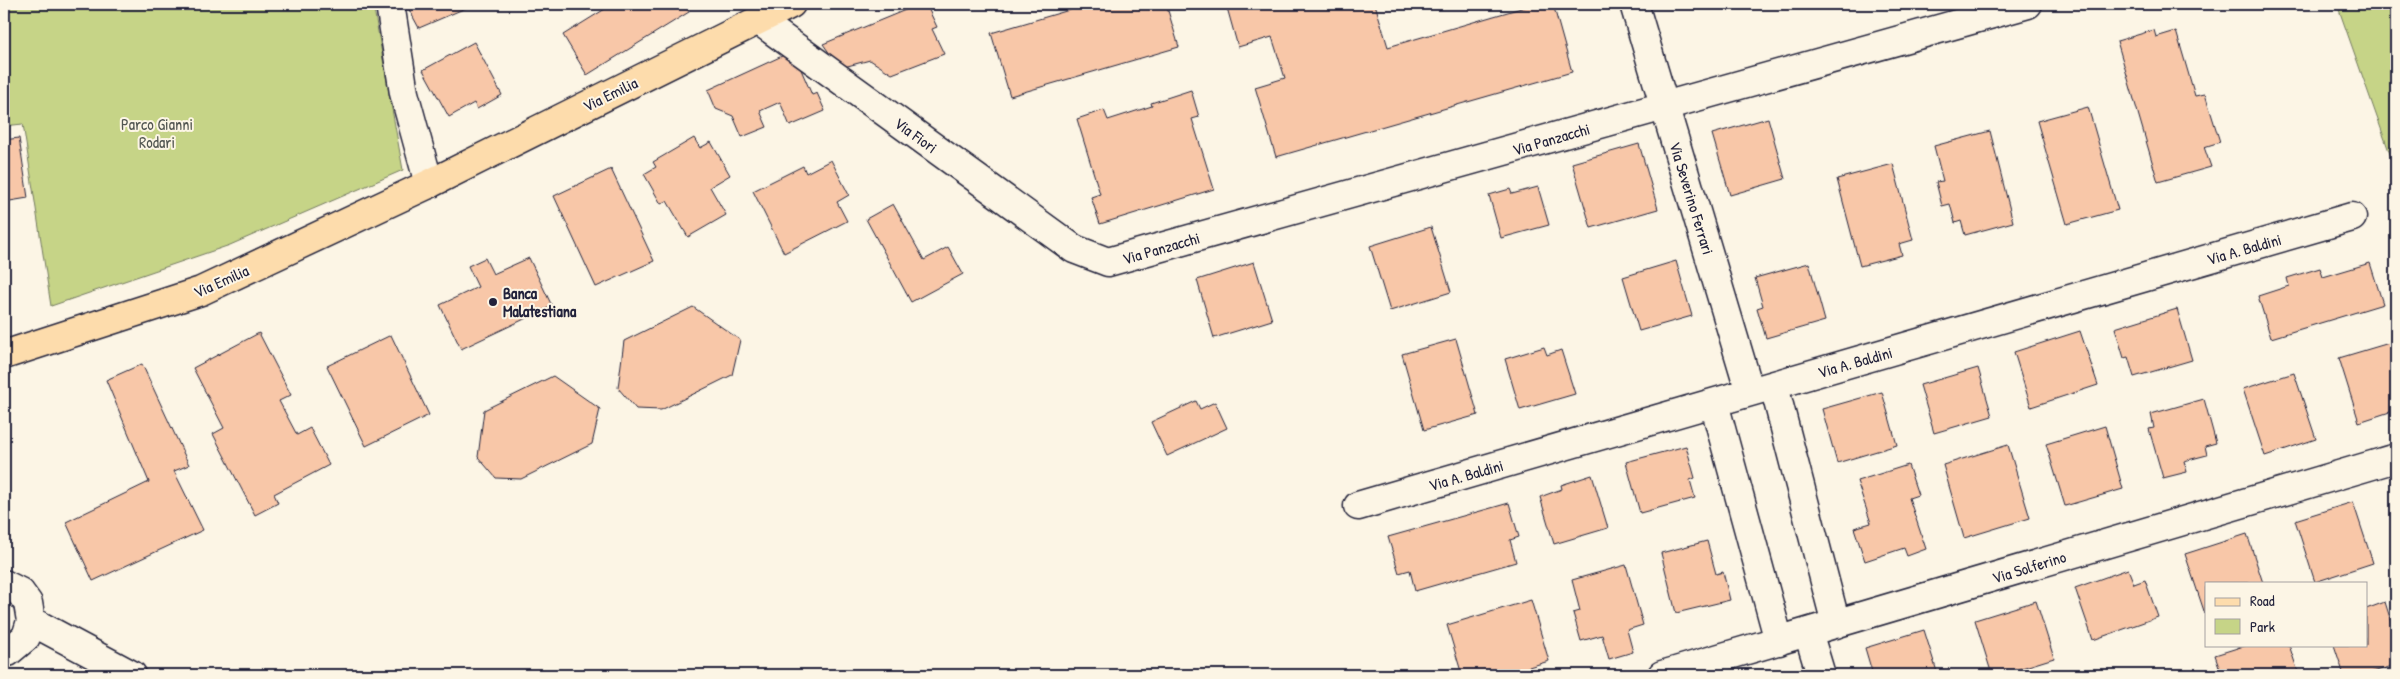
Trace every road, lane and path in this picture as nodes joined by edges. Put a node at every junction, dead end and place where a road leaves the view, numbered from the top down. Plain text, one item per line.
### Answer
1 (390, 4) edge
2 (791, 4) edge
3 (1634, 4) edge
4 (2028, 4) edge
5 (758, 20) junction
6 (1665, 107) junction
7 (430, 184) junction
8 (2352, 217) dead end
9 (1074, 249) joint
10 (4, 355) edge
11 (1761, 389) junction
12 (1714, 403) junction
13 (2396, 458) edge
14 (1358, 506) dead end
15 (4, 584) edge
16 (31, 621) junction
17 (1836, 624) junction
18 (1808, 632) junction
19 (1779, 641) junction
20 (5, 656) edge
21 (132, 675) edge
22 (1662, 675) edge
23 (1821, 675) edge

1 - 7 street
2 - 5 main road, Via Emilia
3 - 6 street, Via Severino Ferrari
4 - 6 street, Via Panzacchi
5 - 7 main road, Via Emilia
5 - 9 street, Via Fiori
6 - 9 street, Via Panzacchi
6 - 11 street, Via Severino Ferrari
7 - 10 main road, Via Emilia
8 - 11 street, Via A. Baldini
11 - 12 street, Via A. Baldini
11 - 17 street, Via Severino Ferrari
12 - 14 street, Via A. Baldini
12 - 19 street
13 - 17 street, Via Solferino
15 - 16 street
16 - 20 street
16 - 21 street
17 - 18 street, Via Solferino
18 - 19 street, Via Solferino
18 - 23 street
19 - 22 street, Via Solferino

